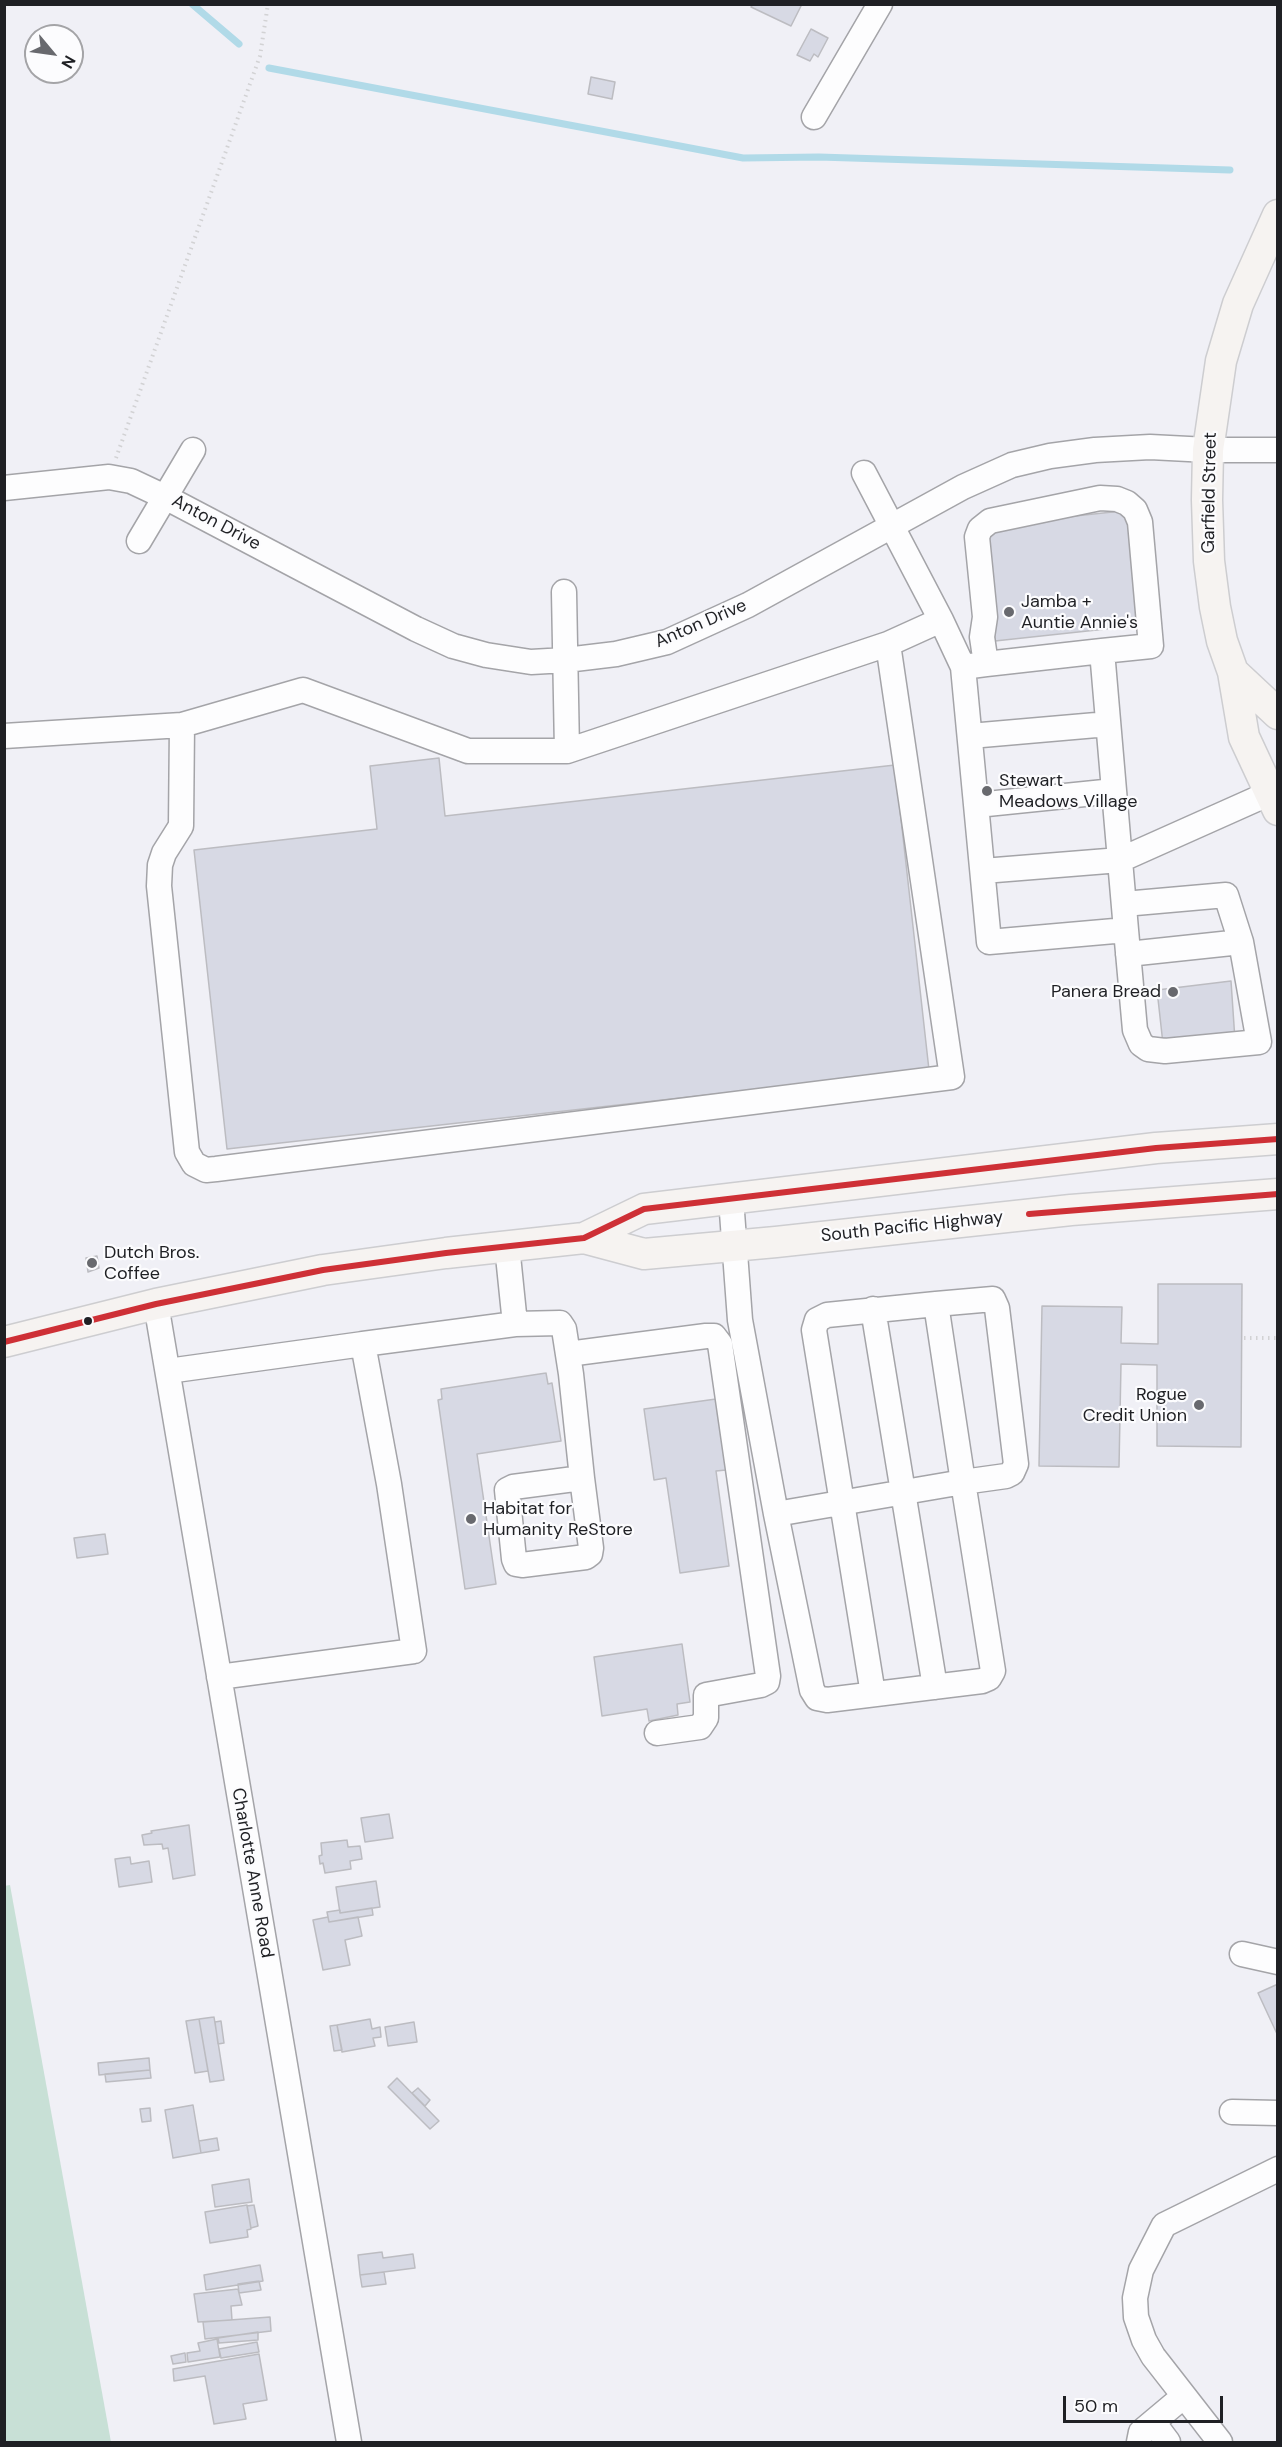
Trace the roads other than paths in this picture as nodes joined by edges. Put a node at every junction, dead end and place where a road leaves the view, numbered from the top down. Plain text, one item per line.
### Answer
1 (880, 4) edge
2 (814, 117) dead end
3 (1278, 215) edge
4 (193, 450) dead end
5 (1208, 450) junction
6 (1278, 450) edge
7 (864, 473) dead end
8 (4, 488) edge
9 (165, 497) junction
10 (891, 526) junction
11 (139, 542) dead end
12 (564, 592) dead end
13 (941, 620) junction
14 (888, 644) junction
15 (1102, 651) junction
16 (566, 660) junction
17 (975, 665) junction
18 (1233, 672) junction
19 (1278, 714) edge
20 (1108, 724) junction
21 (182, 725) junction
22 (4, 736) edge
23 (970, 736) junction
24 (567, 751) junction
25 (1114, 791) junction
26 (1274, 802) edge
27 (977, 805) junction
28 (1120, 860) junction
29 (983, 871) junction
30 (1124, 904) junction
31 (1126, 930) junction
32 (1241, 942) junction
33 (1128, 954) junction
34 (1278, 1139) edge
35 (1278, 1194) edge
36 (731, 1199) junction
37 (584, 1238) junction
38 (507, 1246) junction
39 (734, 1246) junction
40 (156, 1304) junction
41 (936, 1304) junction
42 (873, 1309) junction
43 (515, 1324) junction
44 (4, 1342) edge
45 (363, 1344) junction
46 (568, 1354) junction
47 (168, 1371) junction
48 (582, 1478) junction
49 (963, 1482) junction
50 (904, 1492) junction
51 (842, 1503) junction
52 (776, 1514) junction
53 (219, 1677) junction
54 (935, 1687) junction
55 (873, 1695) junction
56 (657, 1733) dead end
57 (1242, 1954) dead end
58 (1278, 1962) edge
59 (1232, 2112) dead end
60 (1278, 2113) edge
61 (1278, 2169) edge
62 (1184, 2396) junction
63 (1153, 2422) junction
64 (349, 2442) edge
65 (1139, 2442) edge
66 (1168, 2442) edge
67 (1220, 2442) edge

1 - 2 street
3 - 5 main road, Garfield Street
4 - 9 street
5 - 6 street, Anton Drive
5 - 10 street, Anton Drive
5 - 18 main road, Garfield Street
7 - 10 street
8 - 9 street, Anton Drive
9 - 11 street
9 - 16 street, Anton Drive
10 - 13 street
10 - 16 street, Anton Drive
12 - 16 street
13 - 14 street
13 - 17 street
14 - 21 street
14 - 24 street
15 - 17 street
15 - 17 street
15 - 20 street
16 - 24 street
17 - 23 street
18 - 19 main road, Garfield Street
18 - 26 main road, Garfield Street
20 - 23 street
20 - 25 street
21 - 22 street
21 - 24 street
23 - 27 street
25 - 27 street
25 - 28 street
26 - 28 street
27 - 29 street
28 - 29 street
28 - 30 street
29 - 31 street
30 - 31 street
30 - 32 street
31 - 33 street
32 - 33 street
32 - 33 street
34 - 36 main road, South Pacific Highway
35 - 39 main road, South Pacific Highway
36 - 37 main road, South Pacific Highway
36 - 39 street
37 - 38 main road, South Pacific Highway
37 - 39 main road, South Pacific Highway
38 - 40 main road, South Pacific Highway
38 - 43 street
39 - 52 street
40 - 44 main road, South Pacific Highway
40 - 47 street, Charlotte Anne Road
41 - 42 street
41 - 49 street
41 - 49 street
42 - 50 street
42 - 51 street
43 - 45 street
43 - 46 street
45 - 47 street
45 - 53 street
46 - 48 street
46 - 56 street
47 - 53 street, Charlotte Anne Road
48 - 48 street
49 - 50 street
49 - 54 street
50 - 51 street
50 - 54 street
51 - 52 street
51 - 55 street
52 - 55 street
53 - 64 street, Charlotte Anne Road
54 - 55 street
57 - 58 street
59 - 60 street
61 - 62 street
62 - 63 street
62 - 67 street
63 - 65 street
63 - 66 street

